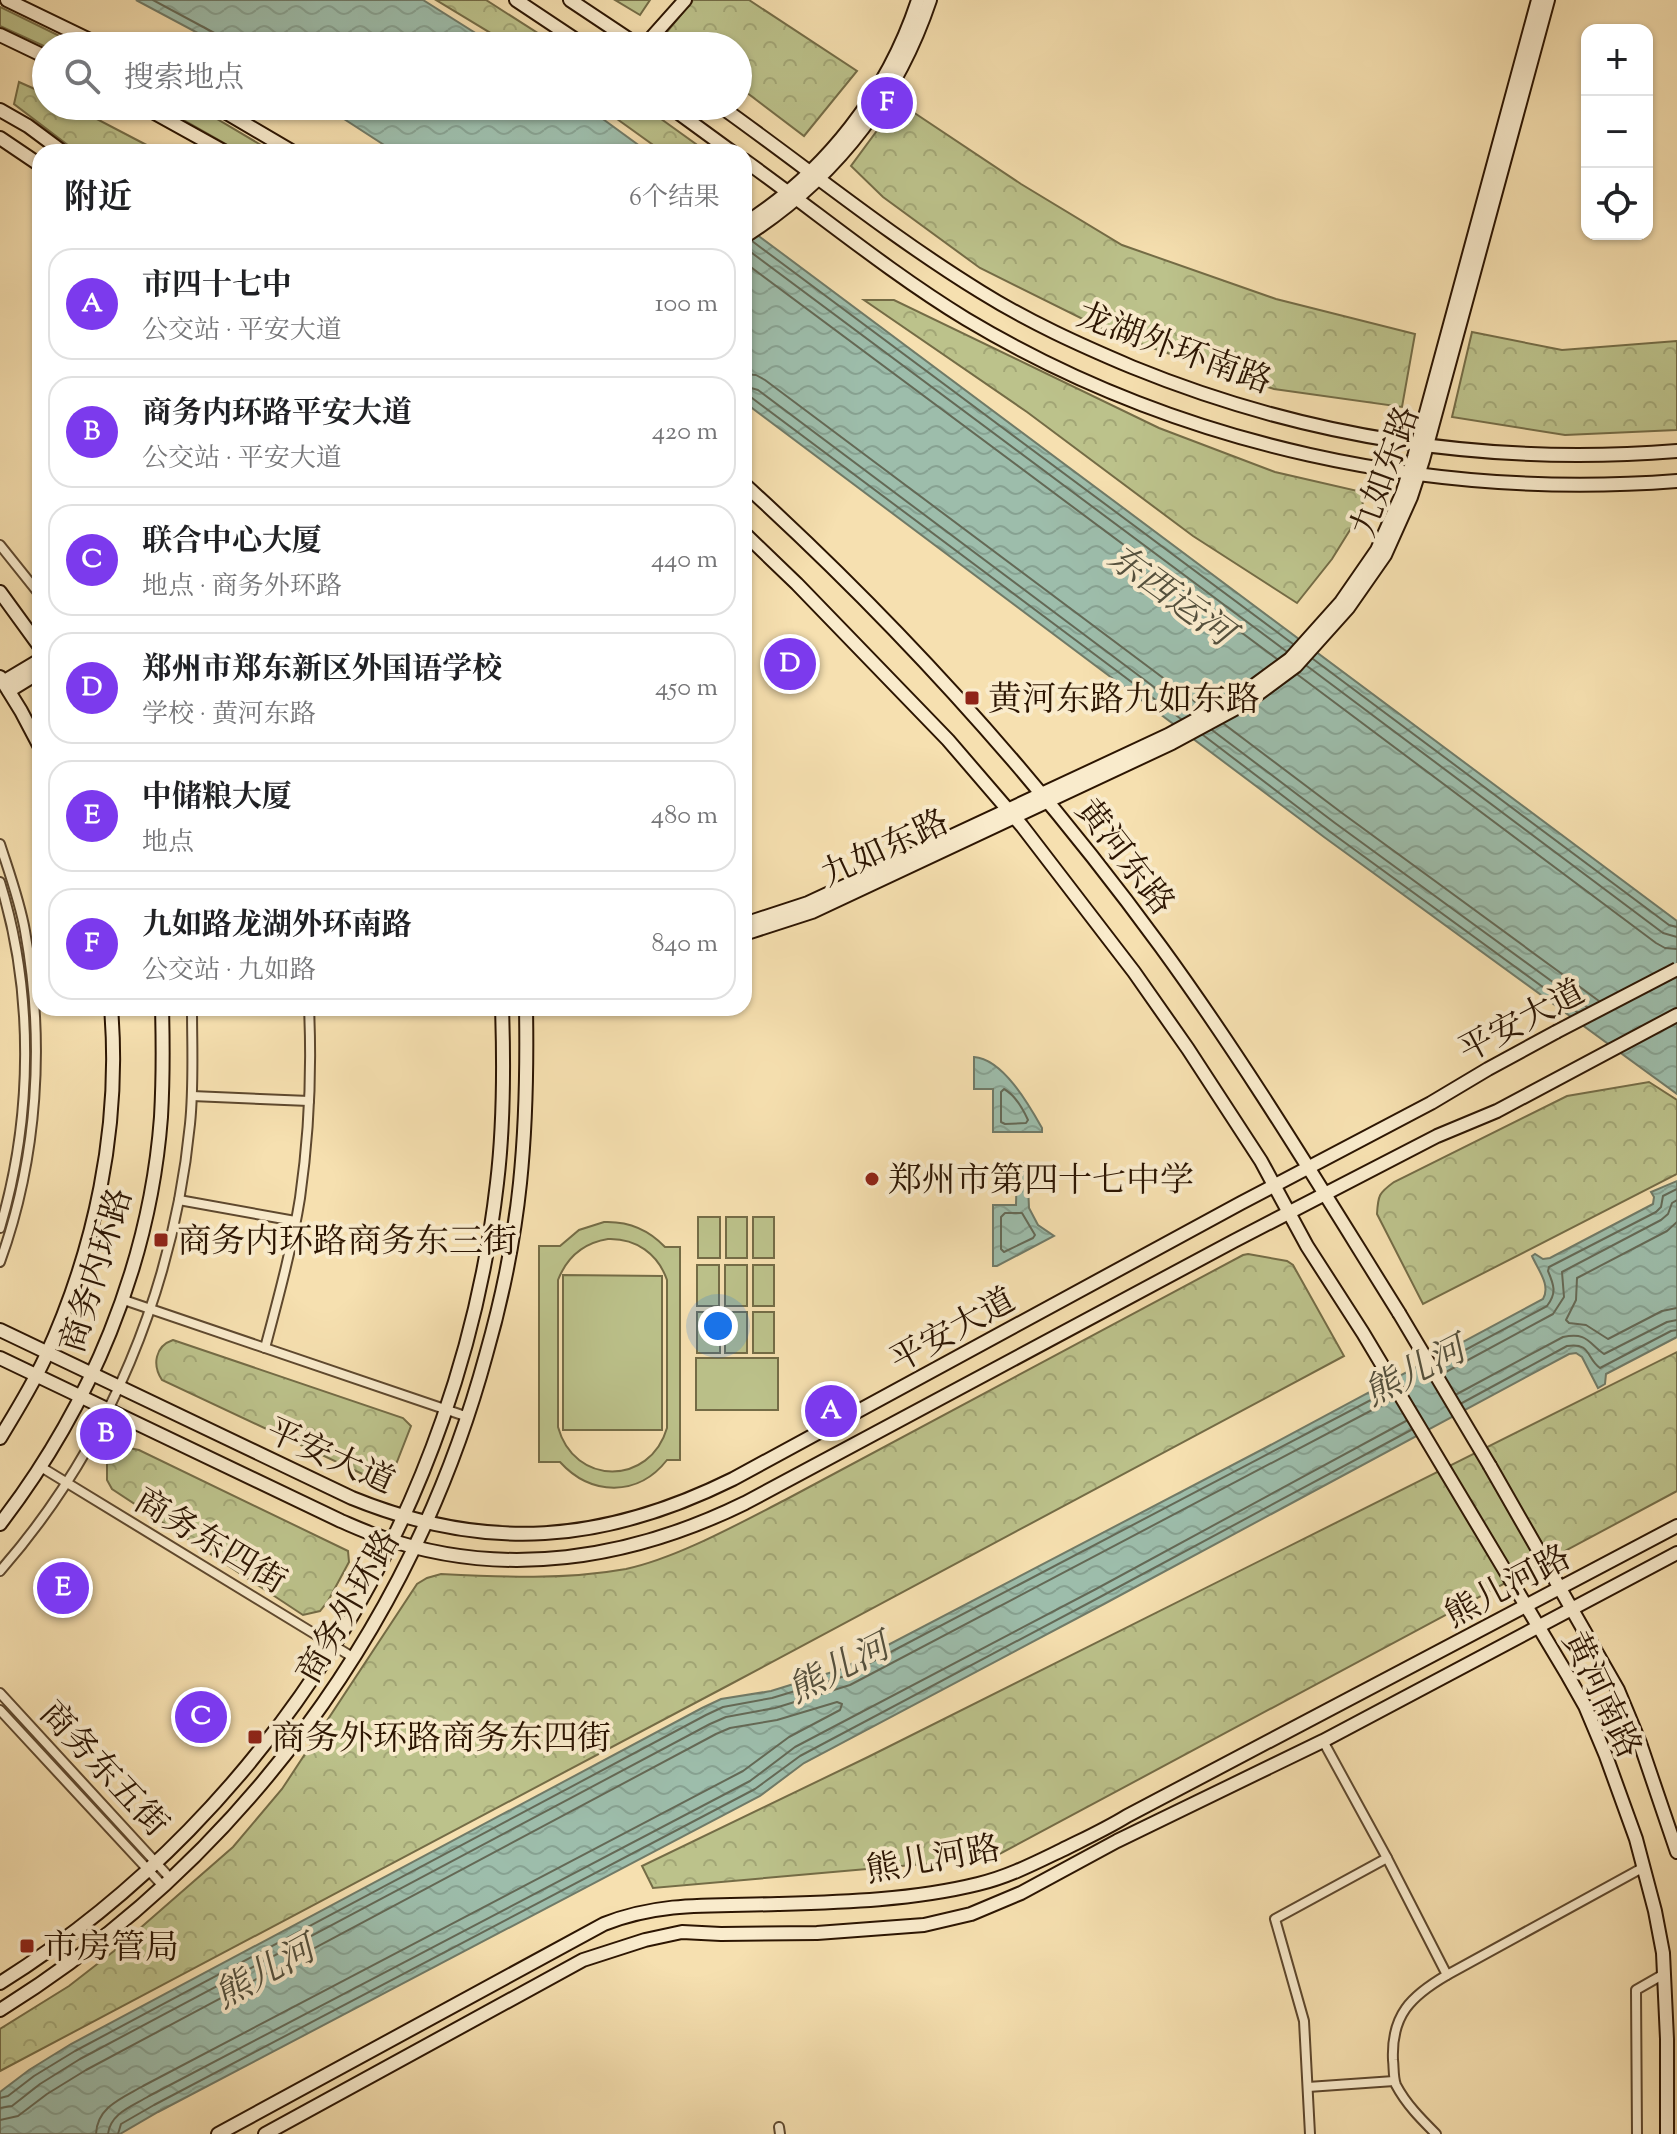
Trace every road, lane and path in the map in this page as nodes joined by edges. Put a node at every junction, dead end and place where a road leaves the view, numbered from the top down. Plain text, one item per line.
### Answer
1 (7, 0) edge
2 (516, 0) edge
3 (570, 0) edge
4 (685, 0) edge
5 (918, 0) edge
6 (930, 0) edge
7 (1538, 0) edge
8 (1548, 0) edge
9 (73, 32) edge
10 (564, 32) edge
11 (619, 32) edge
12 (654, 32) edge
13 (0, 35) edge
14 (32, 50) edge
15 (1, 112) edge
16 (167, 120) edge
17 (239, 120) edge
18 (688, 120) edge
19 (739, 120) edge
20 (0, 138) edge
21 (52, 144) edge
22 (211, 144) edge
23 (279, 144) edge
24 (721, 144) edge
25 (32, 160) edge
26 (752, 166) edge
27 (815, 175) junction
28 (793, 196) junction
29 (766, 217) junction
30 (752, 221) edge
31 (752, 230) edge
32 (1423, 445) junction
33 (1677, 451) edge
34 (1414, 474) junction
35 (1677, 481) edge
36 (752, 491) edge
37 (752, 541) edge
38 (0, 545) edge
39 (32, 585) edge
40 (0, 592) edge
41 (32, 636) edge
42 (32, 665) edge
43 (32, 674) edge
44 (4, 683) edge
45 (32, 733) edge
46 (1044, 797) junction
47 (1010, 813) junction
48 (0, 844) edge
49 (0, 882) edge
50 (752, 921) edge
51 (752, 931) edge
52 (1677, 969) edge
53 (32, 984) edge
54 (1677, 1015) edge
55 (33, 1016) edge
56 (111, 1016) edge
57 (162, 1016) edge
58 (192, 1016) edge
59 (309, 1016) edge
60 (502, 1016) edge
61 (526, 1016) edge
62 (192, 1096) junction
63 (309, 1101) junction
64 (1308, 1168) junction
65 (1275, 1185) junction
66 (1325, 1194) junction
67 (179, 1200) junction
68 (1289, 1212) junction
69 (295, 1221) junction
70 (0, 1228) edge
71 (0, 1262) edge
72 (121, 1299) junction
73 (150, 1309) junction
74 (1399, 1313) joint
75 (0, 1330) edge
76 (1363, 1333) joint
77 (265, 1348) junction
78 (47, 1353) junction
79 (0, 1358) edge
80 (92, 1374) junction
81 (36, 1375) junction
82 (119, 1387) junction
83 (81, 1397) junction
84 (446, 1409) junction
85 (108, 1410) junction
86 (468, 1417) junction
87 (0, 1438) edge
88 (41, 1467) junction
89 (66, 1483) junction
90 (403, 1517) junction
91 (426, 1523) junction
92 (0, 1524) edge
93 (1677, 1526) edge
94 (392, 1541) junction
95 (414, 1547) junction
96 (1677, 1553) edge
97 (0, 1571) edge
98 (1559, 1588) junction
99 (1527, 1606) junction
100 (1571, 1609) junction
101 (1539, 1626) junction
102 (335, 1646) junction
103 (355, 1658) junction
104 (0, 1693) edge
105 (0, 1710) edge
106 (1323, 1741) junction
107 (1108, 1827) junction
108 (1117, 1841) junction
109 (1677, 1852) edge
110 (1387, 1858) junction
111 (152, 1866) junction
112 (1644, 1867) junction
113 (167, 1883) junction
114 (1677, 1970) edge
115 (1664, 1974) junction
116 (1447, 1975) junction
117 (0, 1983) edge
118 (1671, 1993) edge
119 (0, 2010) edge
120 (1394, 2081) junction
121 (1308, 2087) junction
122 (218, 2134) edge
123 (265, 2134) edge
124 (1310, 2134) edge
125 (1436, 2134) edge
126 (1637, 2134) edge
127 (1667, 2134) edge

1 - 9 main road
2 - 10 main road
3 - 11 main road
4 - 12 main road
5 - 27 main road
6 - 27 main road
7 - 32 main road, 九如东路
8 - 32 main road, 九如东路
13 - 14 main road
15 - 21 main road
16 - 22 main road
17 - 23 main road
18 - 24 main road
19 - 27 main road, 龙湖外环南路
20 - 25 main road
26 - 28 main road, 龙湖外环南路
27 - 28 main road
27 - 32 main road, 龙湖外环南路
28 - 29 main road
28 - 34 main road, 龙湖外环南路
29 - 30 main road
29 - 31 main road
32 - 33 main road, 龙湖外环南路
32 - 34 main road, 九如东路
34 - 35 main road, 龙湖外环南路
34 - 46 main road, 九如东路
36 - 46 main road, 黄河东路
37 - 47 main road, 黄河东路
38 - 39 street
40 - 41 main road
42 - 44 main road
43 - 44 main road
44 - 45 main road
46 - 47 main road, 九如东路
46 - 64 main road, 黄河东路
47 - 50 main road, 九如东路
47 - 51 main road, 九如东路
47 - 65 main road, 黄河东路
48 - 53 street
49 - 70 street
52 - 64 main road, 平安大道, bridge
54 - 66 main road, 平安大道
55 - 71 street
56 - 78 main road, 商务内环路
57 - 72 main road, 商务内环路
58 - 62 street
59 - 63 street
60 - 84 main road, 商务外环路
61 - 86 main road, 商务外环路
62 - 63 street
62 - 67 street
63 - 69 street
64 - 65 main road, 平安大道
64 - 66 main road, 黄河东路
65 - 68 main road, 黄河东路
65 - 91 main road, 平安大道
66 - 68 main road, 平安大道
66 - 74 main road, 黄河东路
67 - 69 street
67 - 73 street
68 - 76 main road, 黄河东路
68 - 95 main road, 平安大道
69 - 77 street
72 - 73 street
72 - 80 main road, 商务内环路
73 - 77 street
73 - 82 street
74 - 98 main road, 黄河南路, bridge
75 - 78 main road, 平安大道
76 - 99 main road, 黄河南路
77 - 84 street
78 - 80 main road, 平安大道
78 - 81 main road, 商务内环路
79 - 81 main road, 平安大道
80 - 82 main road, 平安大道
80 - 83 main road, 商务内环路
81 - 83 main road, 平安大道
81 - 87 main road, 商务内环路
82 - 85 street
82 - 90 main road, 平安大道
83 - 85 main road, 平安大道
83 - 88 main road, 商务内环路
84 - 86 street
84 - 90 main road, 商务外环路
85 - 89 street
85 - 94 main road, 平安大道
86 - 91 main road, 商务外环路
88 - 89 street, 商务东四街
88 - 92 main road, 商务内环路
89 - 97 street
89 - 102 street, 商务东四街
90 - 91 main road, 平安大道
90 - 94 main road, 商务外环路
91 - 95 main road, 商务外环路
93 - 98 main road, 熊儿河路
94 - 95 main road, 平安大道
94 - 102 main road, 商务外环路
95 - 103 main road, 商务外环路
96 - 100 main road, 熊儿河路
98 - 99 main road, 熊儿河路
98 - 100 main road, 黄河南路
99 - 101 main road, 黄河南路
99 - 107 main road, 熊儿河路
100 - 101 main road, 熊儿河路
100 - 109 main road, 黄河南路
101 - 106 main road, 熊儿河路
101 - 112 main road, 黄河南路
102 - 103 street, 商务东四街
102 - 111 main road, 商务外环路
103 - 113 main road, 商务外环路
104 - 111 street, 商务东五街
105 - 111 street, 商务东五街
106 - 108 main road, 熊儿河路
106 - 110 street
107 - 108 street
107 - 122 main road, 熊儿河路
108 - 123 main road, 熊儿河路
110 - 116 street
110 - 121 street
111 - 113 street, 商务东五街
111 - 117 main road, 商务外环路
112 - 115 main road, 黄河南路
112 - 116 street
113 - 119 main road, 商务外环路
114 - 115 main road
115 - 118 main road, 黄河南路
115 - 126 street
116 - 120 street
118 - 127 main road, 黄河南路
120 - 121 street
120 - 125 street
121 - 124 street

